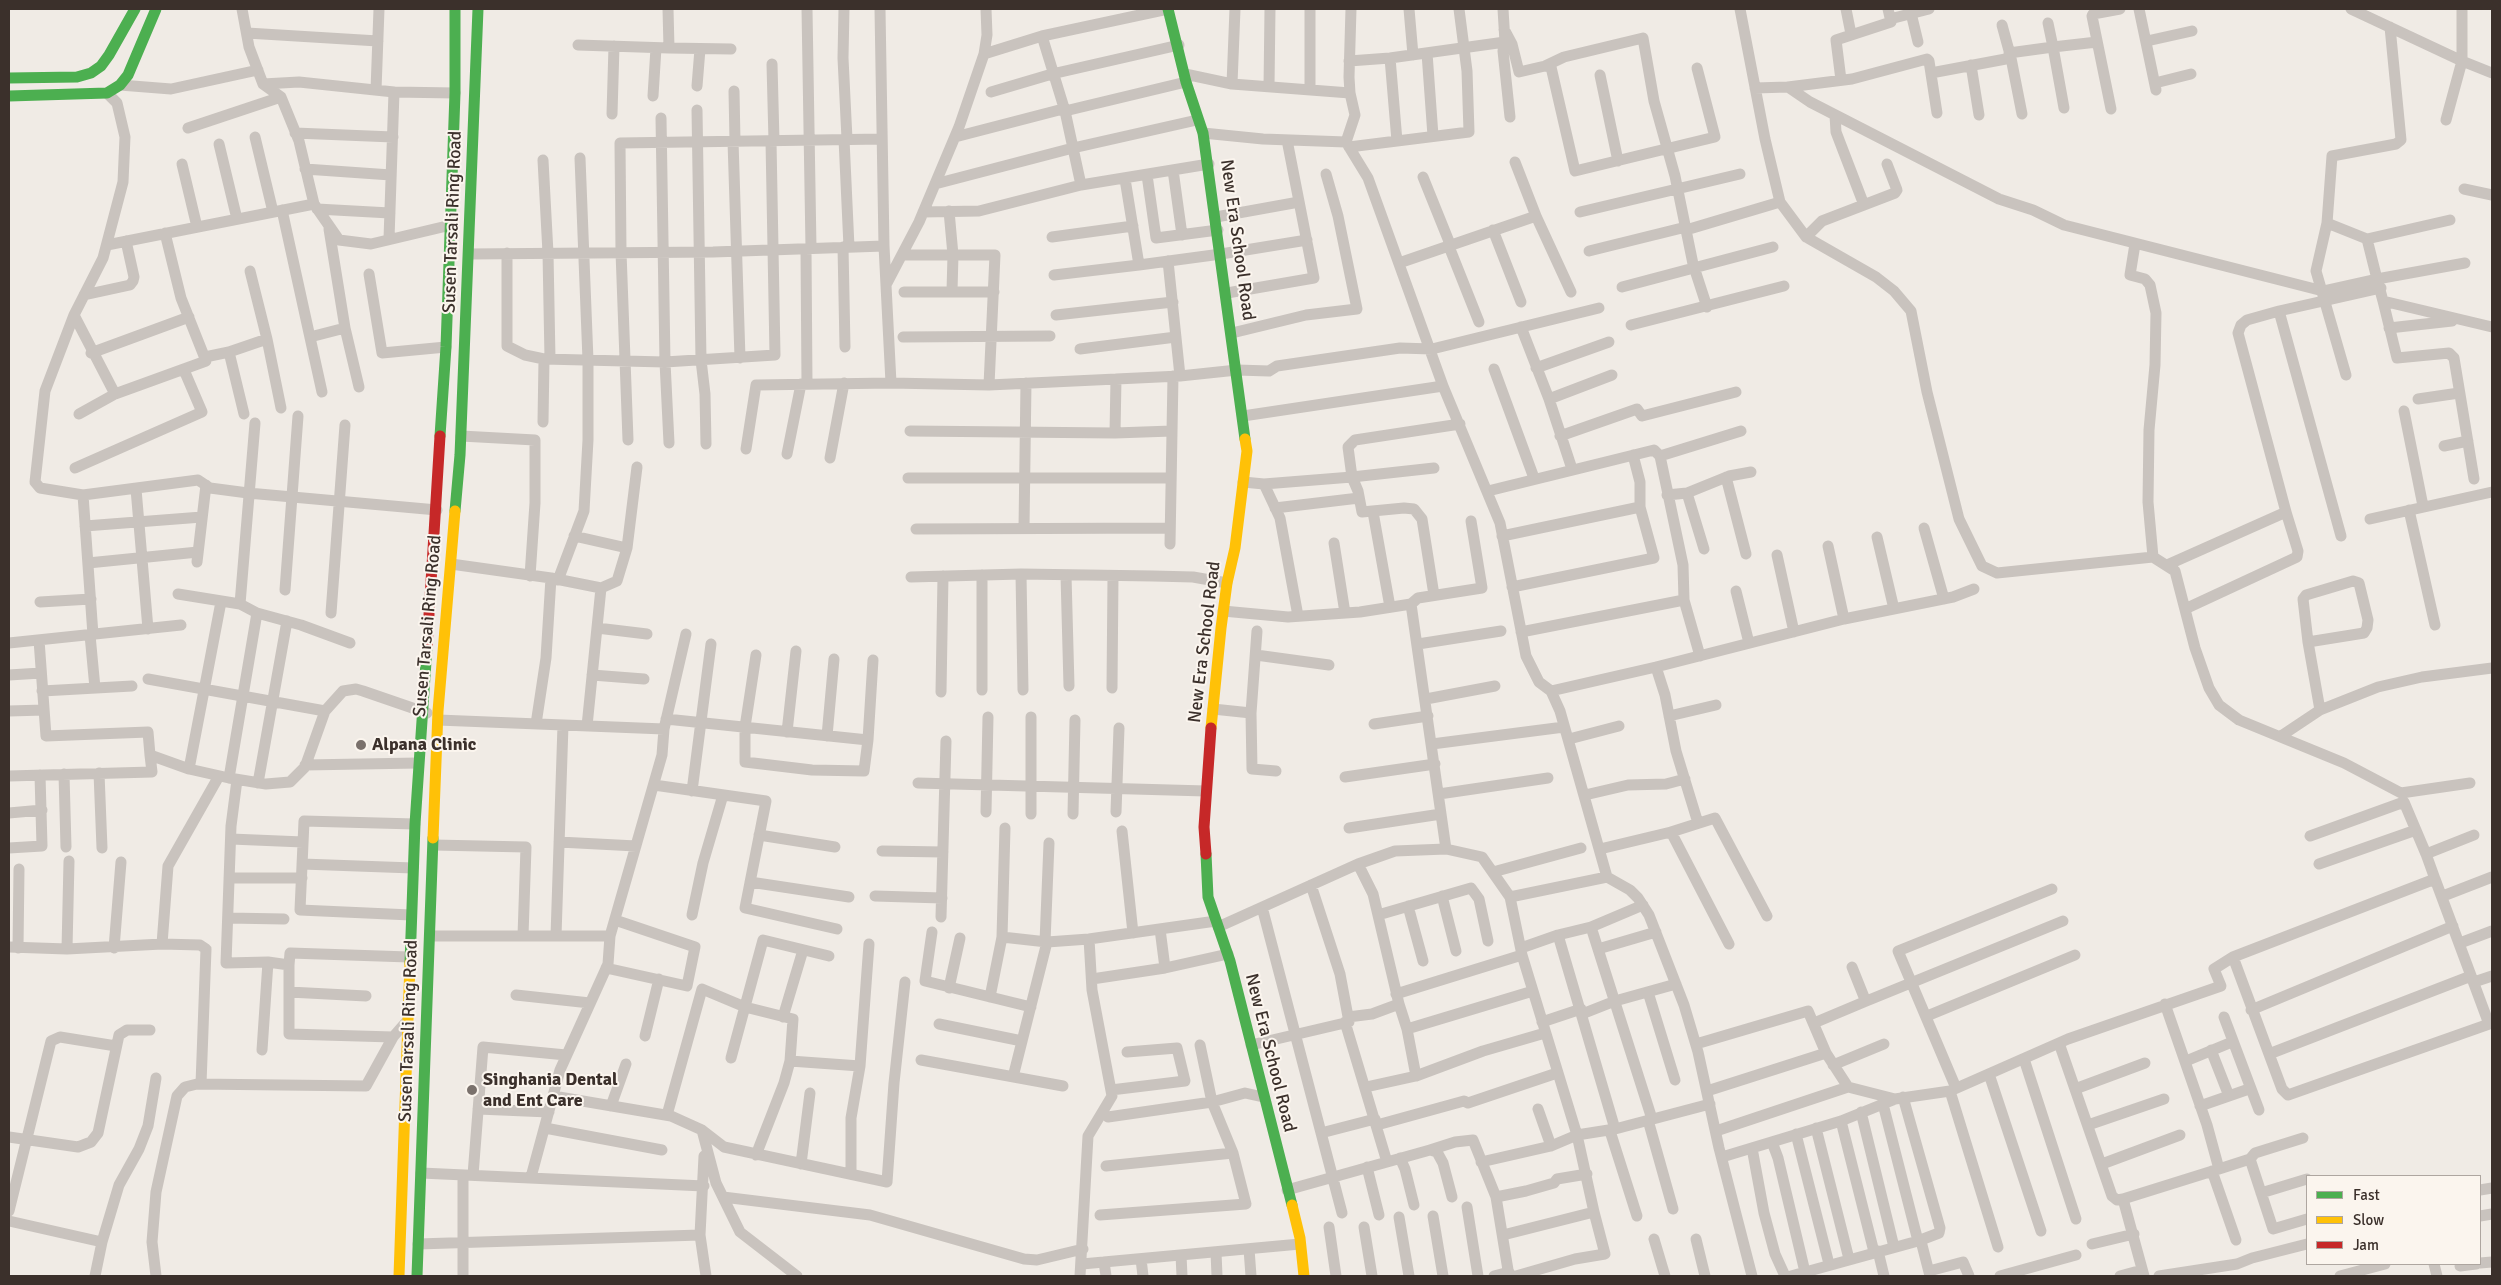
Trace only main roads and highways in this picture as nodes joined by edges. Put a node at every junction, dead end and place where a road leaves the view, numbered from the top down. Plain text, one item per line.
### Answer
1 (135, 9) edge
2 (156, 9) edge
3 (455, 9) edge
4 (478, 9) edge
5 (1168, 9) edge
6 (9, 78) edge
7 (9, 96) edge
8 (399, 1276) edge
9 (417, 1276) edge
10 (1304, 1276) edge

1 - 6 main road
2 - 7 main road
3 - 8 main road, Susen Tarsali Ring Road
4 - 9 main road, Susen Tarsali Ring Road
5 - 10 main road, New Era School Road

